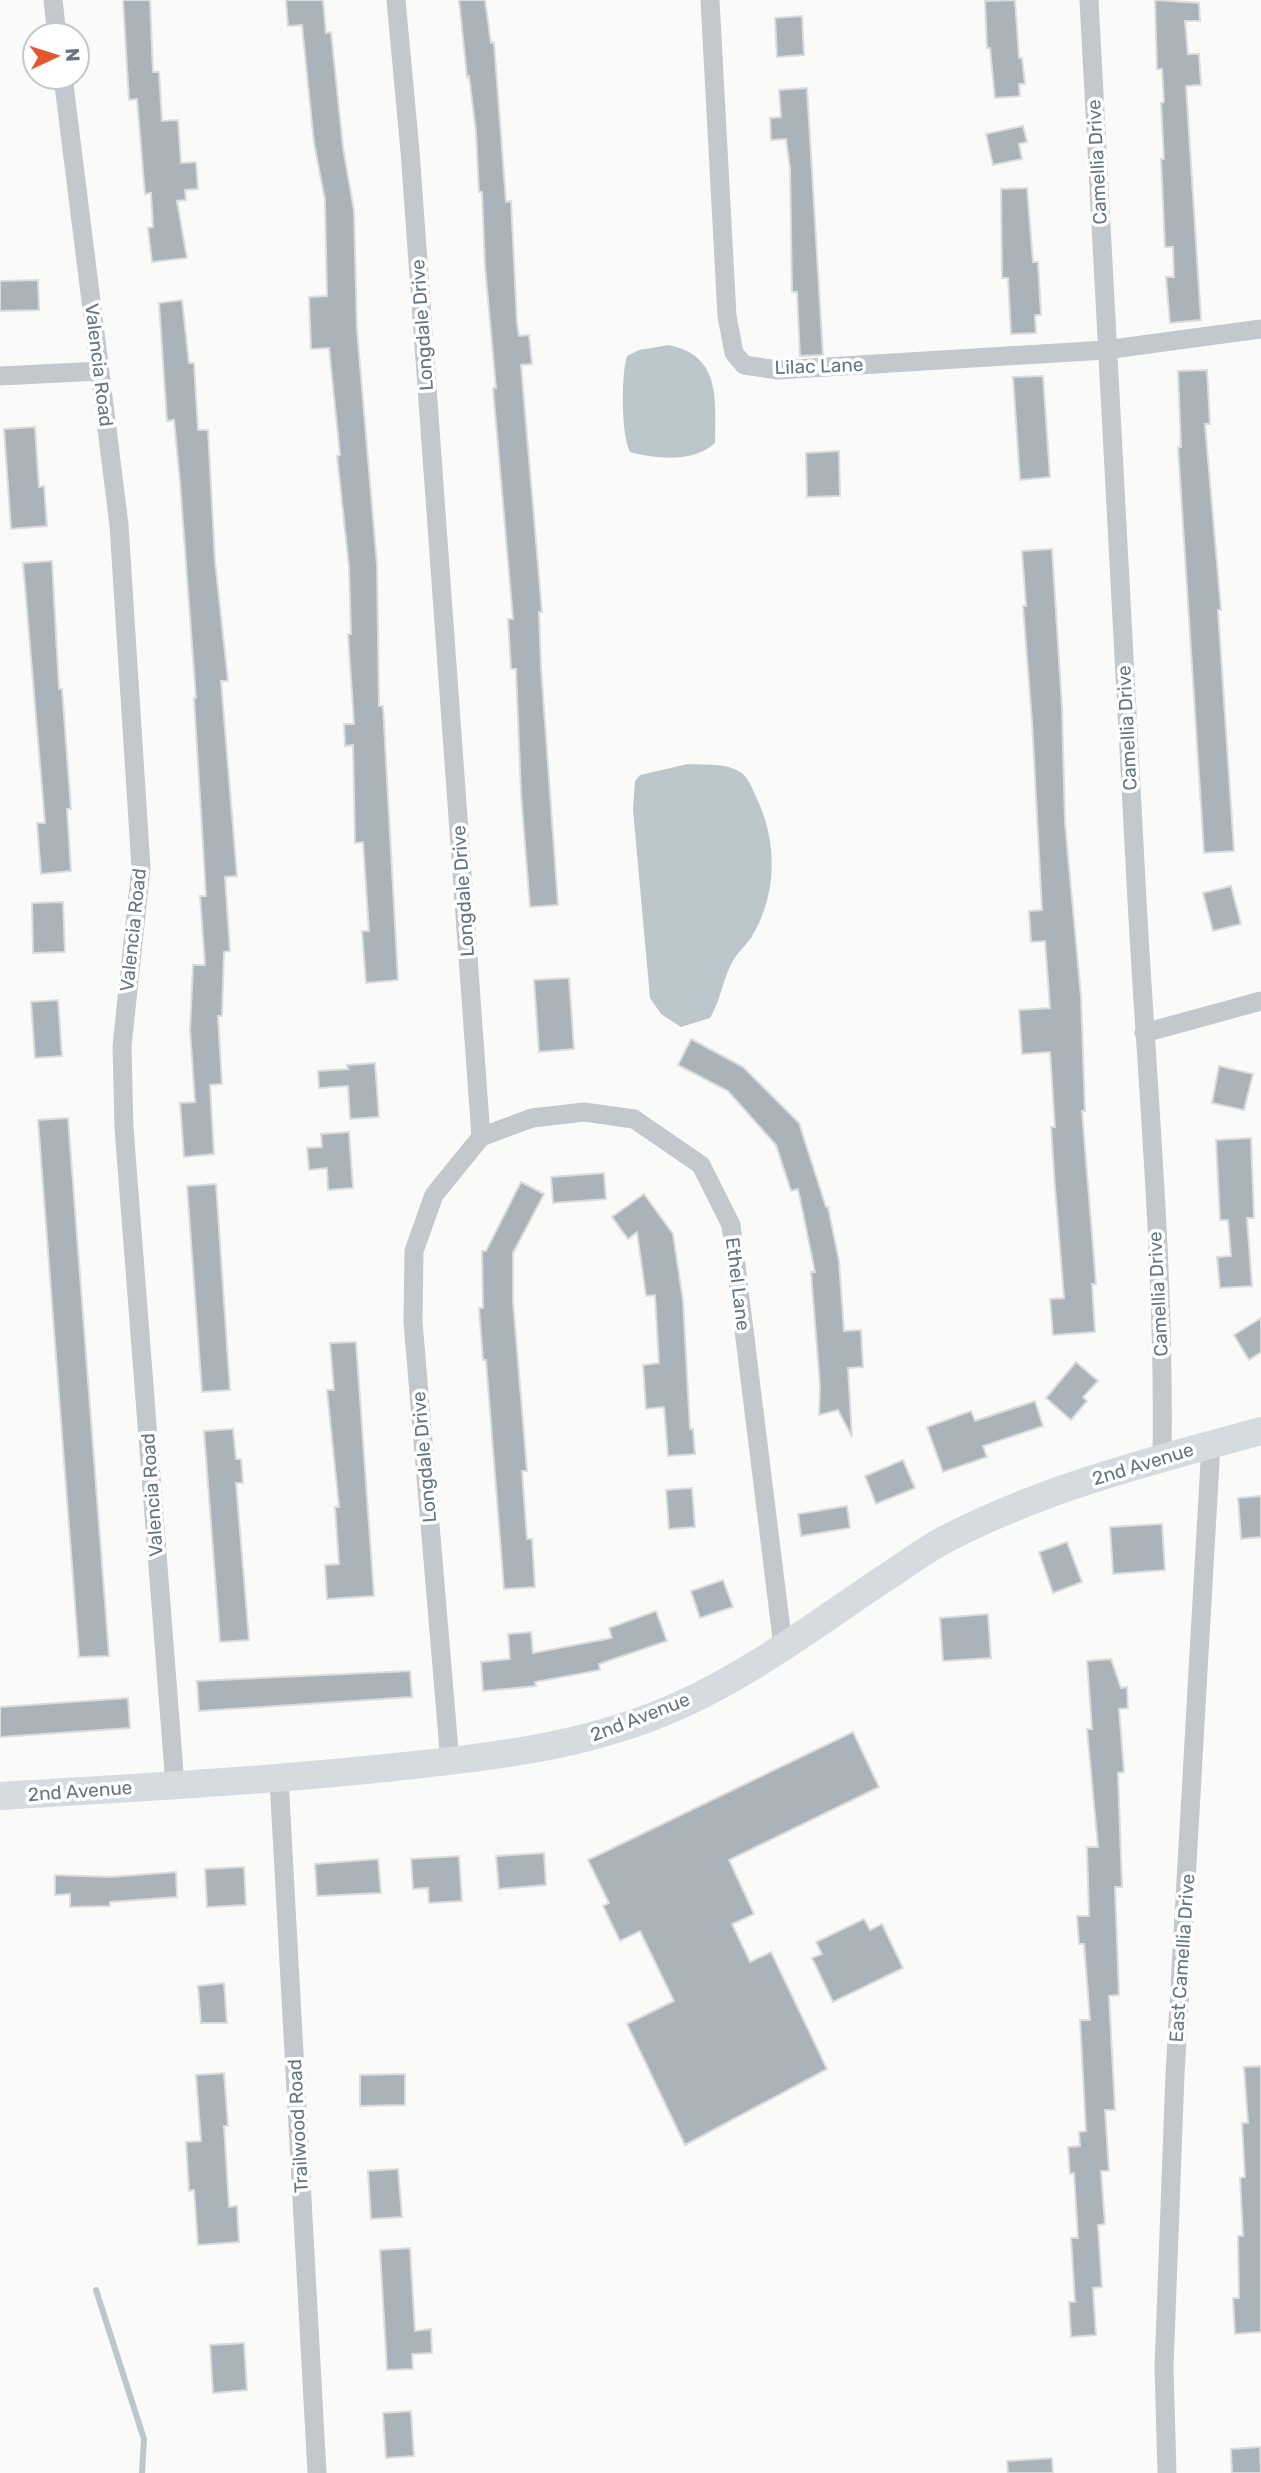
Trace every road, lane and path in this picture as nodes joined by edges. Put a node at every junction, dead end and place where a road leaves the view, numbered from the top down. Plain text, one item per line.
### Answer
1 (53, 0) edge
2 (396, 0) edge
3 (710, 0) edge
4 (1089, 0) edge
5 (55, 21) edge
6 (65, 91) edge
7 (1261, 329) edge
8 (1105, 350) junction
9 (100, 371) junction
10 (0, 376) edge
11 (1261, 1001) edge
12 (1144, 1033) junction
13 (481, 1137) junction
14 (1261, 1430) edge
15 (1211, 1444) junction
16 (1162, 1457) junction
17 (783, 1646) junction
18 (450, 1762) junction
19 (279, 1779) junction
20 (175, 1785) junction
21 (0, 1796) edge
22 (317, 2473) edge
23 (1167, 2473) edge

1 - 5 street
2 - 13 street, Longdale Drive
3 - 8 street, Lilac Lane
4 - 8 street, Camellia Drive
6 - 9 street, Valencia Road
7 - 8 street, Lilac Lane
8 - 12 street, Camellia Drive
9 - 10 street
9 - 20 street, Valencia Road
11 - 12 street
12 - 16 street, Camellia Drive
13 - 17 street, Ethel Lane
13 - 18 street, Longdale Drive
14 - 15 street, 2nd Avenue
15 - 16 street, 2nd Avenue
15 - 23 street, East Camellia Drive
16 - 17 street, 2nd Avenue
17 - 18 street, 2nd Avenue
18 - 19 street, 2nd Avenue
19 - 20 street, 2nd Avenue
19 - 22 street, Trailwood Road
20 - 21 street, 2nd Avenue

